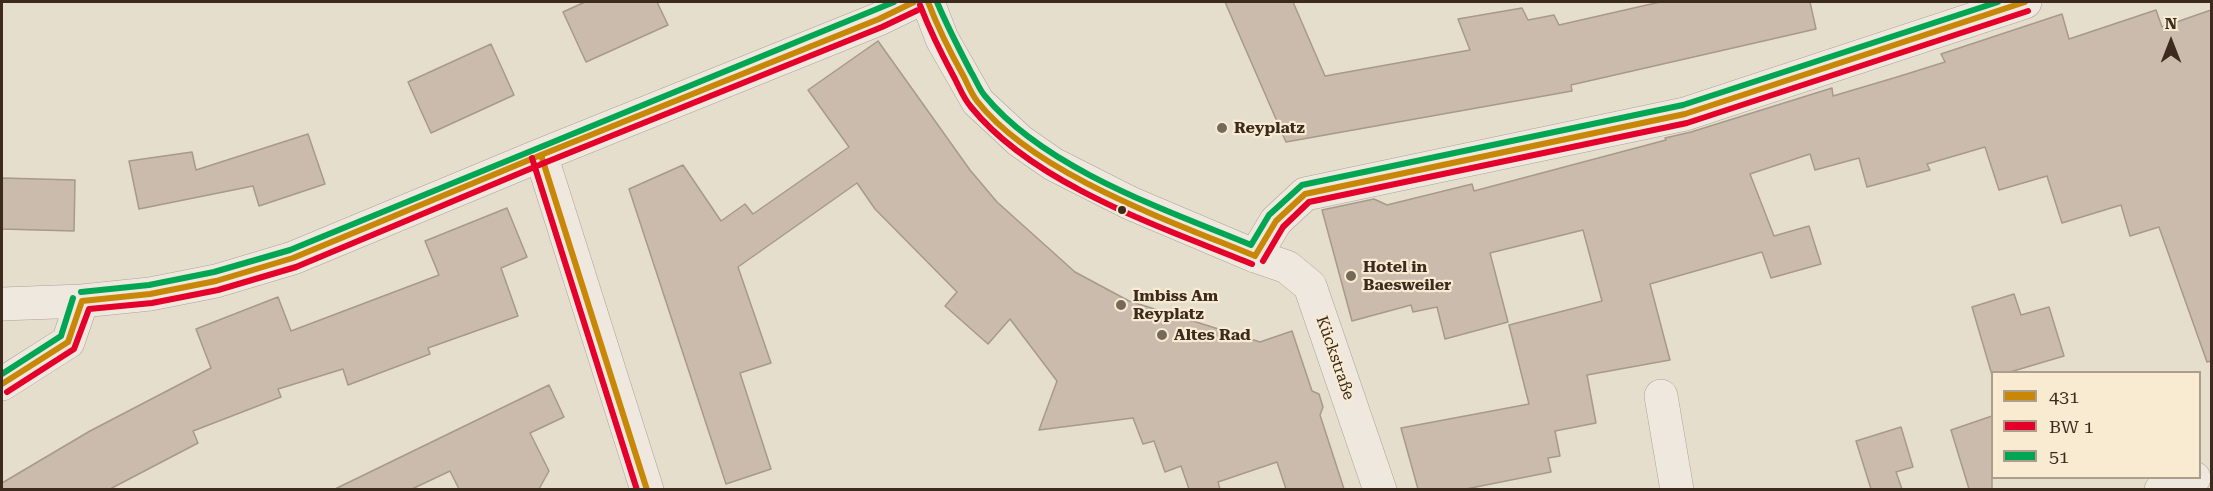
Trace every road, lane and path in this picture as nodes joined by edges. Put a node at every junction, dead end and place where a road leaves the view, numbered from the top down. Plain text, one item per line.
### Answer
1 (914, 2) edge
2 (928, 2) edge
3 (2025, 2) edge
4 (541, 155) junction
5 (1255, 256) junction
6 (82, 301) junction
7 (2, 304) edge
8 (2, 384) edge
9 (1661, 396) dead end
10 (2189, 479) edge
11 (647, 489) edge
12 (1380, 489) edge
13 (1677, 489) edge
14 (2162, 489) edge

1 - 4 street
2 - 5 street
3 - 5 street
4 - 6 street
4 - 11 street
5 - 12 street, Kückstraße
6 - 7 street
6 - 8 street
9 - 13 street
10 - 14 street

